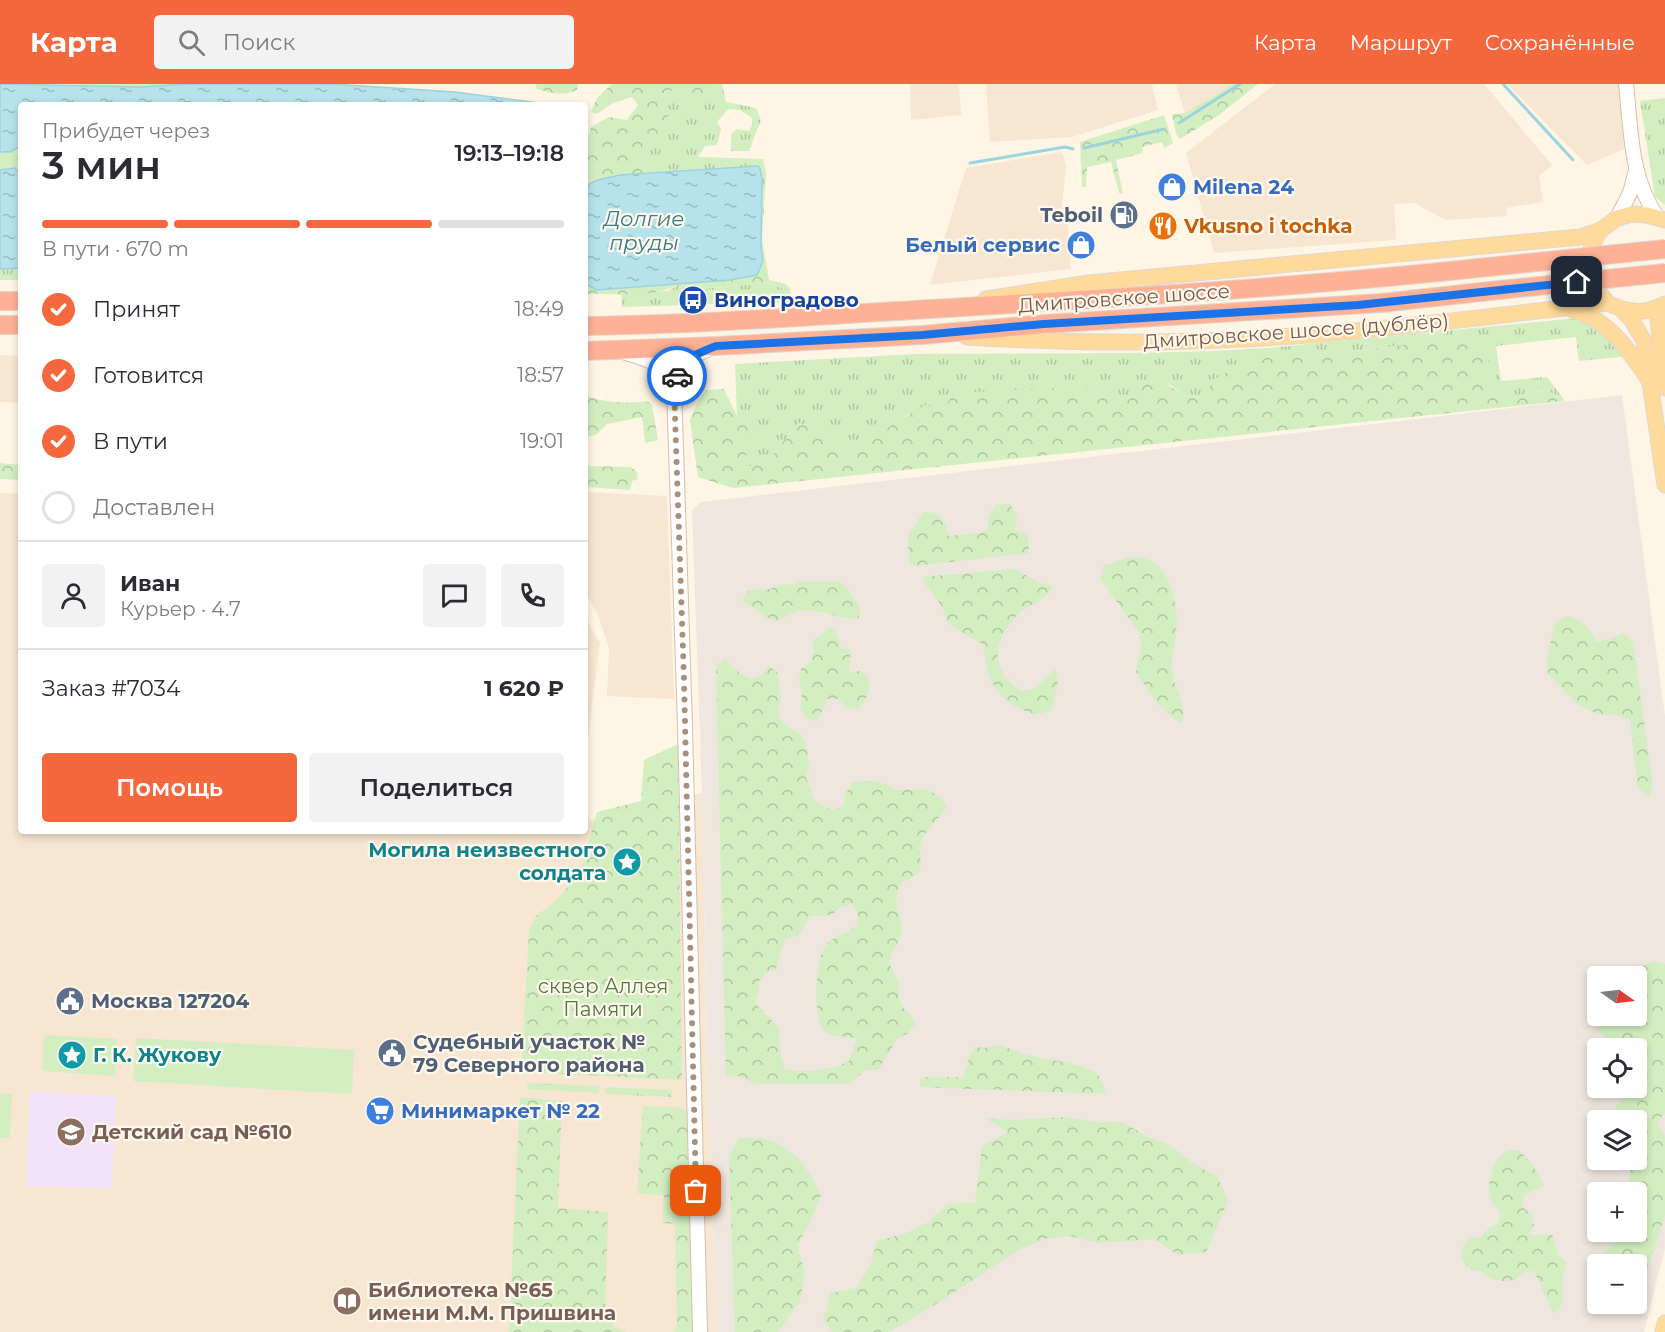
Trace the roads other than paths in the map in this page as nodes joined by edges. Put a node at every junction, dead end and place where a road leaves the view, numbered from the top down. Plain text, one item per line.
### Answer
1 (1626, 84) edge
2 (1636, 170) junction
3 (1617, 218) junction
4 (1662, 220) edge
5 (1601, 230) junction
6 (1665, 249) edge
7 (1665, 273) edge
8 (0, 301) edge
9 (18, 301) edge
10 (1608, 303) junction
11 (1665, 305) edge
12 (1566, 308) junction
13 (927, 309) junction
14 (1623, 310) junction
15 (0, 325) edge
16 (18, 325) edge
17 (588, 326) edge
18 (922, 335) junction
19 (716, 346) junction
20 (618, 350) junction
21 (588, 351) edge
22 (1658, 385) edge
23 (674, 387) junction
24 (1665, 485) edge
25 (1665, 1323) edge
26 (700, 1332) edge
27 (1663, 1332) edge

1 - 2 street
2 - 3 street
2 - 4 street
3 - 4 main road
3 - 5 main road
5 - 10 main road
5 - 13 main road
6 - 13 highway, Дмитровское шоссе, bridge
7 - 18 highway, Дмитровское шоссе, bridge
8 - 9 highway
10 - 12 main road, Дмитровское шоссе (дублёр)
10 - 14 main road
11 - 14 main road
11 - 22 main road
12 - 18 main road, Дмитровское шоссе (дублёр)
12 - 22 main road
13 - 17 highway, Дмитровское шоссе
14 - 22 main road
15 - 16 highway
18 - 19 highway, Дмитровское шоссе
19 - 20 highway, Дмитровское шоссе
19 - 23 street
20 - 21 highway, Дмитровское шоссе
20 - 23 street
22 - 24 main road
23 - 26 street
25 - 27 main road

